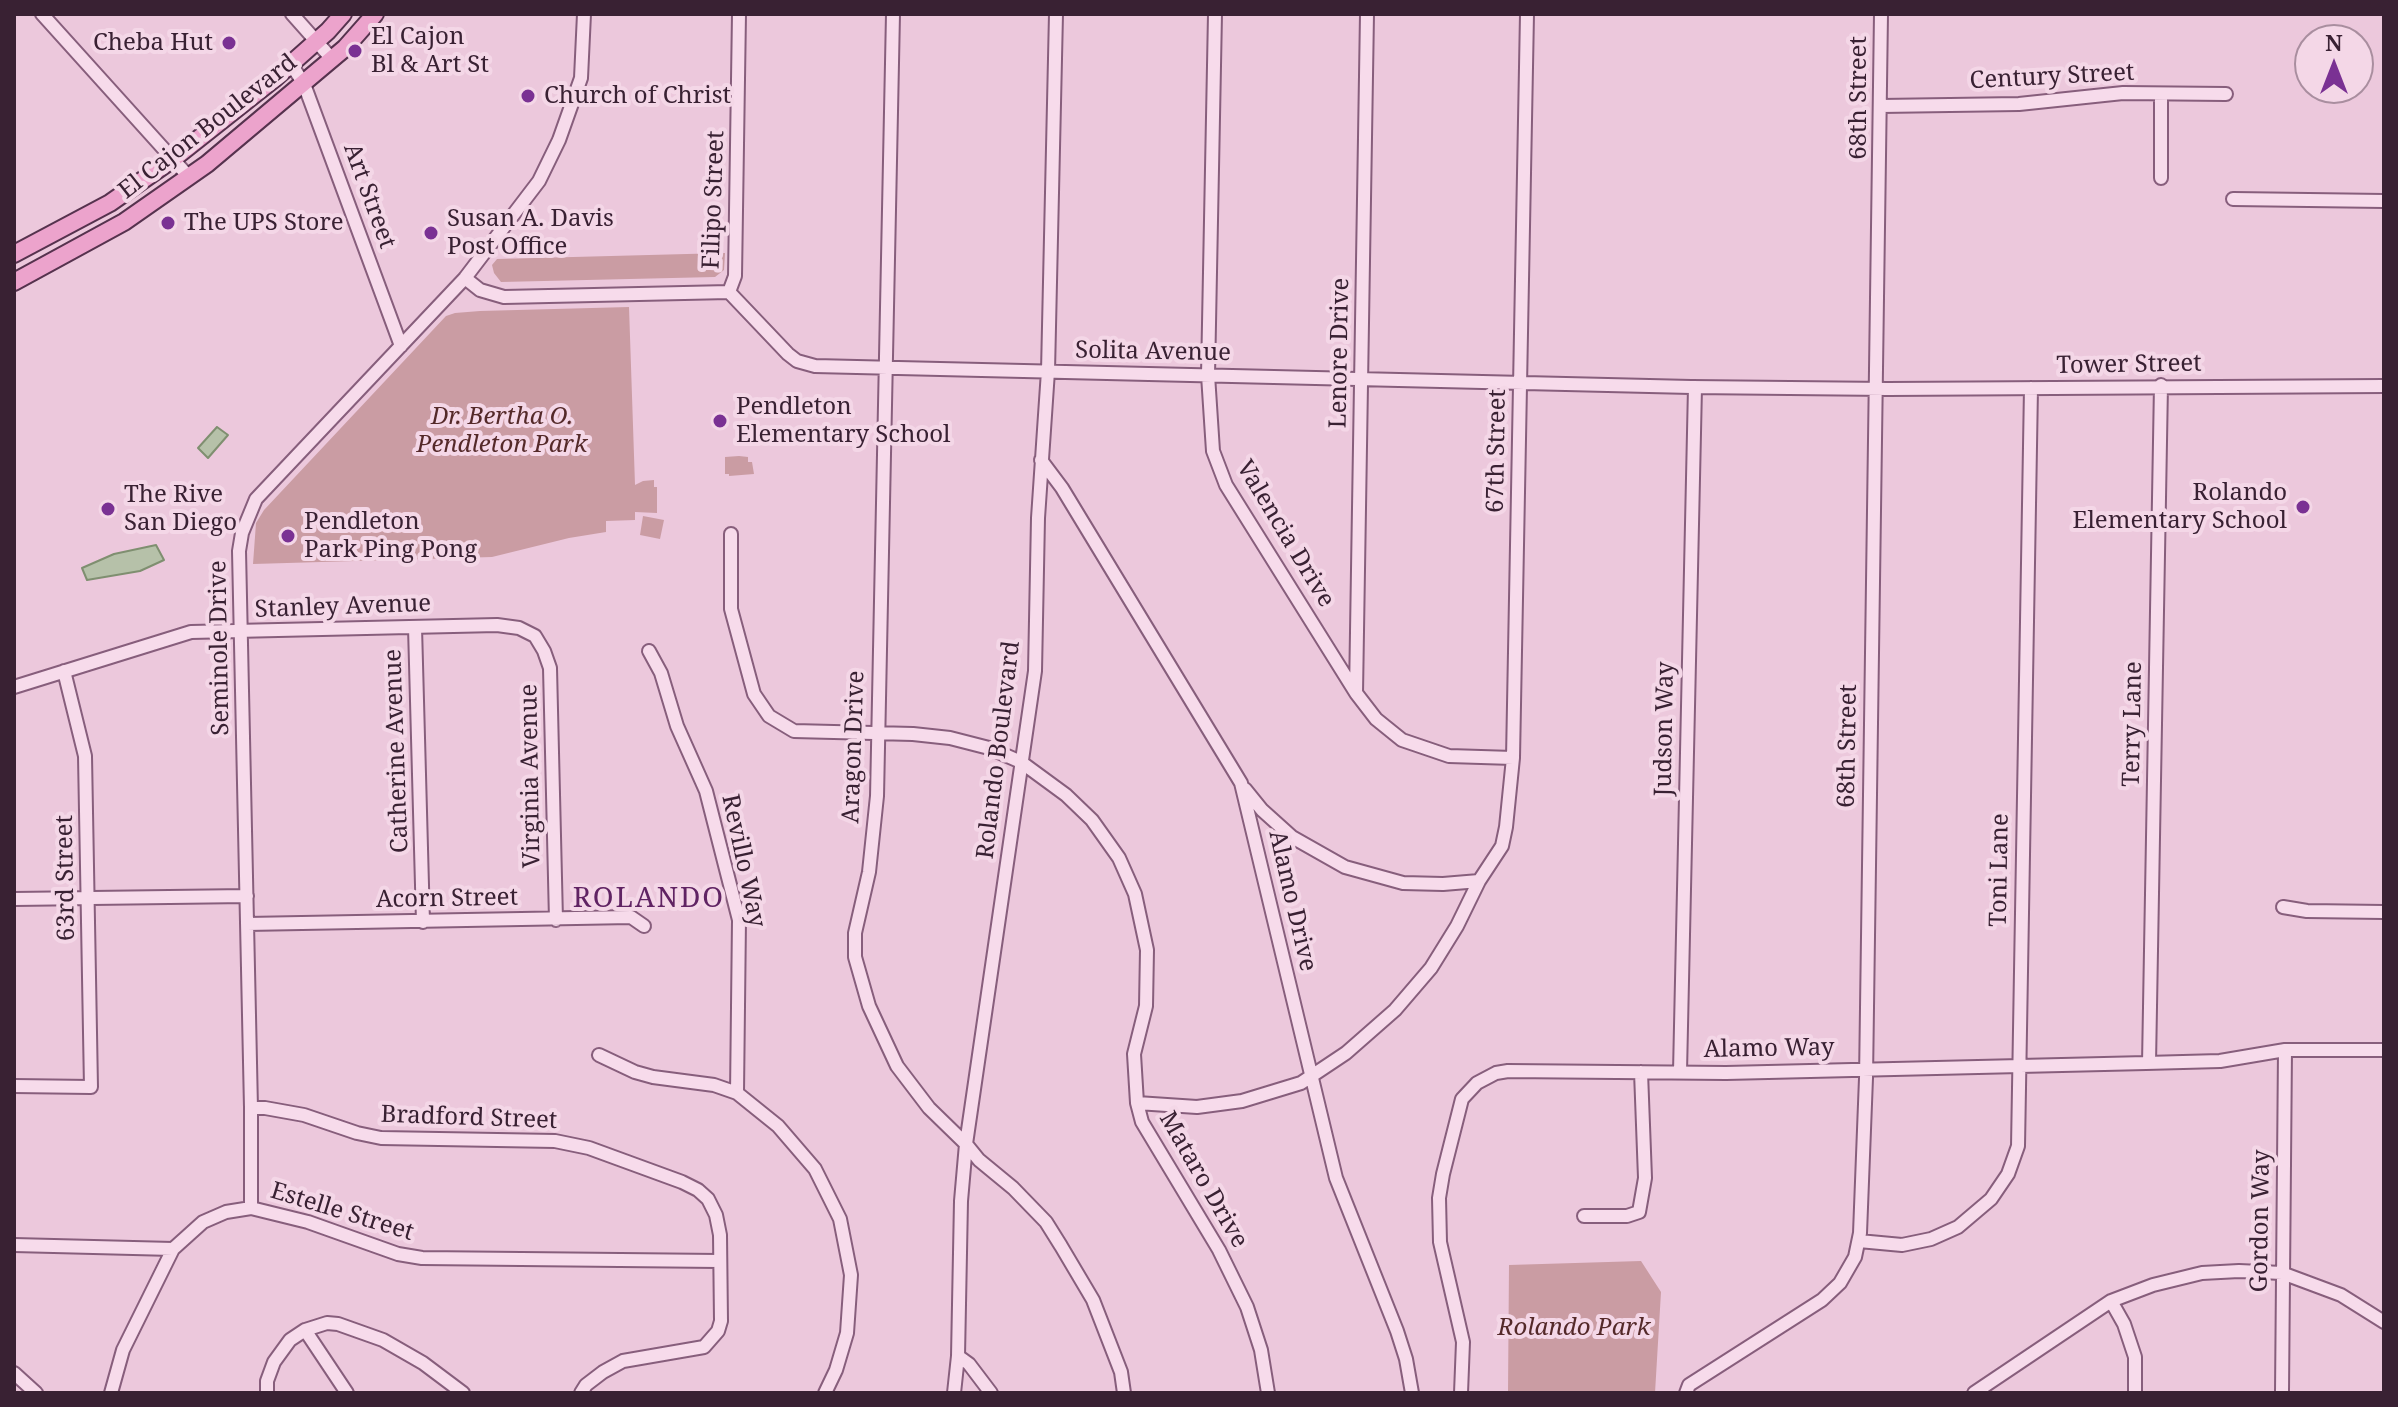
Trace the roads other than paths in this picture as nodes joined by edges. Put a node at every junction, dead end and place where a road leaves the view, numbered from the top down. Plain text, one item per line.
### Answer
1 (42, 14) edge
2 (292, 14) edge
3 (343, 14) edge
4 (375, 14) edge
5 (584, 14) edge
6 (739, 14) edge
7 (893, 14) edge
8 (1056, 14) edge
9 (1215, 14) edge
10 (1367, 14) edge
11 (1527, 14) edge
12 (1881, 14) edge
13 (317, 41) junction
14 (332, 59) junction
15 (291, 64) junction
16 (304, 84) junction
17 (2161, 94) junction
18 (2226, 94) dead end
19 (1881, 106) junction
20 (173, 159) junction
21 (189, 177) junction
22 (2161, 178) dead end
23 (2233, 199) dead end
24 (2384, 201) edge
25 (14, 254) edge
26 (465, 278) junction
27 (14, 282) edge
28 (729, 292) junction
29 (401, 346) junction
30 (887, 368) junction
31 (1048, 371) junction
32 (1208, 375) junction
33 (1361, 378) junction
34 (1521, 381) junction
35 (2161, 385) junction
36 (2384, 386) edge
37 (1695, 387) junction
38 (2031, 388) junction
39 (1876, 389) junction
40 (1041, 460) junction
41 (731, 534) dead end
42 (415, 627) junction
43 (242, 632) junction
44 (535, 636) joint
45 (649, 651) dead end
46 (64, 671) junction
47 (14, 687) edge
48 (1356, 693) junction
49 (878, 734) junction
50 (1513, 758) junction
51 (1021, 762) junction
52 (1241, 783) junction
53 (1479, 881) junction
54 (247, 896) junction
55 (89, 898) junction
56 (14, 899) edge
57 (2283, 907) dead end
58 (2384, 912) edge
59 (556, 920) junction
60 (423, 922) junction
61 (247, 924) junction
62 (644, 926) dead end
63 (2285, 1050) junction
64 (2384, 1050) edge
65 (599, 1055) dead end
66 (2149, 1063) junction
67 (2019, 1066) junction
68 (1866, 1069) junction
69 (1641, 1072) junction
70 (1680, 1072) junction
71 (1311, 1076) junction
72 (14, 1086) edge
73 (737, 1093) junction
74 (1137, 1103) junction
75 (251, 1108) junction
76 (966, 1144) junction
77 (251, 1208) junction
78 (1584, 1216) dead end
79 (1859, 1241) junction
80 (14, 1245) edge
81 (173, 1249) junction
82 (719, 1261) junction
83 (2282, 1273) junction
84 (2111, 1301) junction
85 (2384, 1322) edge
86 (305, 1330) junction
87 (958, 1356) junction
88 (14, 1373) edge
89 (36, 1393) edge
90 (111, 1393) edge
91 (267, 1393) edge
92 (347, 1393) edge
93 (463, 1393) edge
94 (581, 1393) edge
95 (825, 1393) edge
96 (954, 1393) edge
97 (991, 1393) edge
98 (1124, 1393) edge
99 (1268, 1393) edge
100 (1412, 1393) edge
101 (1461, 1393) edge
102 (1686, 1393) edge
103 (1974, 1393) edge
104 (2135, 1393) edge
105 (2282, 1393) edge

1 - 20 street
2 - 13 street
3 - 13 main road, El Cajon Boulevard
4 - 14 main road, El Cajon Boulevard
5 - 26 street, Seminole Drive
6 - 28 street, Filipo Street
7 - 30 street, Aragon Drive
8 - 31 street, Rolando Boulevard
9 - 32 street, Valencia Drive
10 - 33 street, Lenore Drive
11 - 34 street, 67th Street
12 - 19 street, 68th Street
13 - 14 street
13 - 15 main road, El Cajon Boulevard
14 - 16 main road, El Cajon Boulevard
15 - 16 street, Art Street
15 - 20 main road, El Cajon Boulevard
16 - 21 main road, El Cajon Boulevard
16 - 29 street, Art Street
17 - 18 street, Century Street
17 - 19 street, Century Street
17 - 22 street
19 - 39 street, 68th Street
20 - 21 street
20 - 25 main road, El Cajon Boulevard
21 - 27 main road, El Cajon Boulevard
23 - 24 street
26 - 28 street
26 - 29 street, Seminole Drive
28 - 30 street, Solita Avenue
29 - 43 street, Seminole Drive
30 - 31 street, Solita Avenue
30 - 49 street, Aragon Drive
31 - 32 street, Solita Avenue
31 - 40 street, Rolando Boulevard
32 - 33 street, Solita Avenue
32 - 48 street, Valencia Drive
33 - 34 street, Solita Avenue
33 - 48 street, Lenore Drive
34 - 37 street, Solita Avenue
34 - 50 street, 67th Street
35 - 36 street, Tower Street
35 - 38 street, Tower Street
35 - 66 street, Terry Lane
37 - 39 street, Solita Avenue
37 - 70 street, Judson Way
38 - 39 street, Tower Street
38 - 67 street, Toni Lane
39 - 68 street, 68th Street
40 - 51 street, Rolando Boulevard
40 - 52 street, Alamo Drive
41 - 49 street, Mataro Drive
42 - 43 street, Stanley Avenue
42 - 44 street, Stanley Avenue
42 - 60 street, Catherine Avenue
43 - 46 street, Stanley Avenue
43 - 54 street, Seminole Drive
44 - 59 street, Virginia Avenue
45 - 73 street, Revillo Way
46 - 47 street, Stanley Avenue
46 - 55 street, 63rd Street
48 - 50 street, Valencia Drive
49 - 51 street, Mataro Drive
49 - 76 street, Aragon Drive
50 - 53 street, 67th Street
51 - 74 street, Mataro Drive
51 - 76 street, Rolando Boulevard
52 - 53 street
52 - 71 street, Alamo Drive
53 - 71 street, 67th Street
54 - 55 street
54 - 61 street, Seminole Drive
55 - 56 street
55 - 72 street, 63rd Street
57 - 58 street
59 - 60 street, Acorn Street
59 - 62 street, Acorn Street
60 - 61 street, Acorn Street
61 - 75 street, Seminole Drive
63 - 64 street, Alamo Way
63 - 66 street, Alamo Way
63 - 83 street, Gordon Way
65 - 73 street
66 - 67 street, Alamo Way
67 - 68 street, Alamo Way
67 - 79 street, Toni Lane
68 - 70 street, Alamo Way
68 - 79 street, 68th Street
69 - 70 street, Alamo Way
69 - 78 street
69 - 101 street, Alamo Way
71 - 74 street, 67th Street
71 - 100 street, Alamo Drive
73 - 95 street
74 - 99 street, Mataro Drive
75 - 77 street, Seminole Drive
75 - 82 street, Bradford Street
76 - 87 street, Rolando Boulevard
76 - 98 street, Aragon Drive
77 - 81 street, Estelle Street
77 - 82 street, Estelle Street
79 - 102 street, 68th Street
80 - 81 street
81 - 90 street
82 - 94 street, Bradford Street
83 - 84 street
83 - 85 street
83 - 105 street, Gordon Way
84 - 103 street
84 - 104 street
86 - 91 street
86 - 92 street
86 - 93 street
87 - 96 street, Rolando Boulevard
87 - 97 street
88 - 89 street

